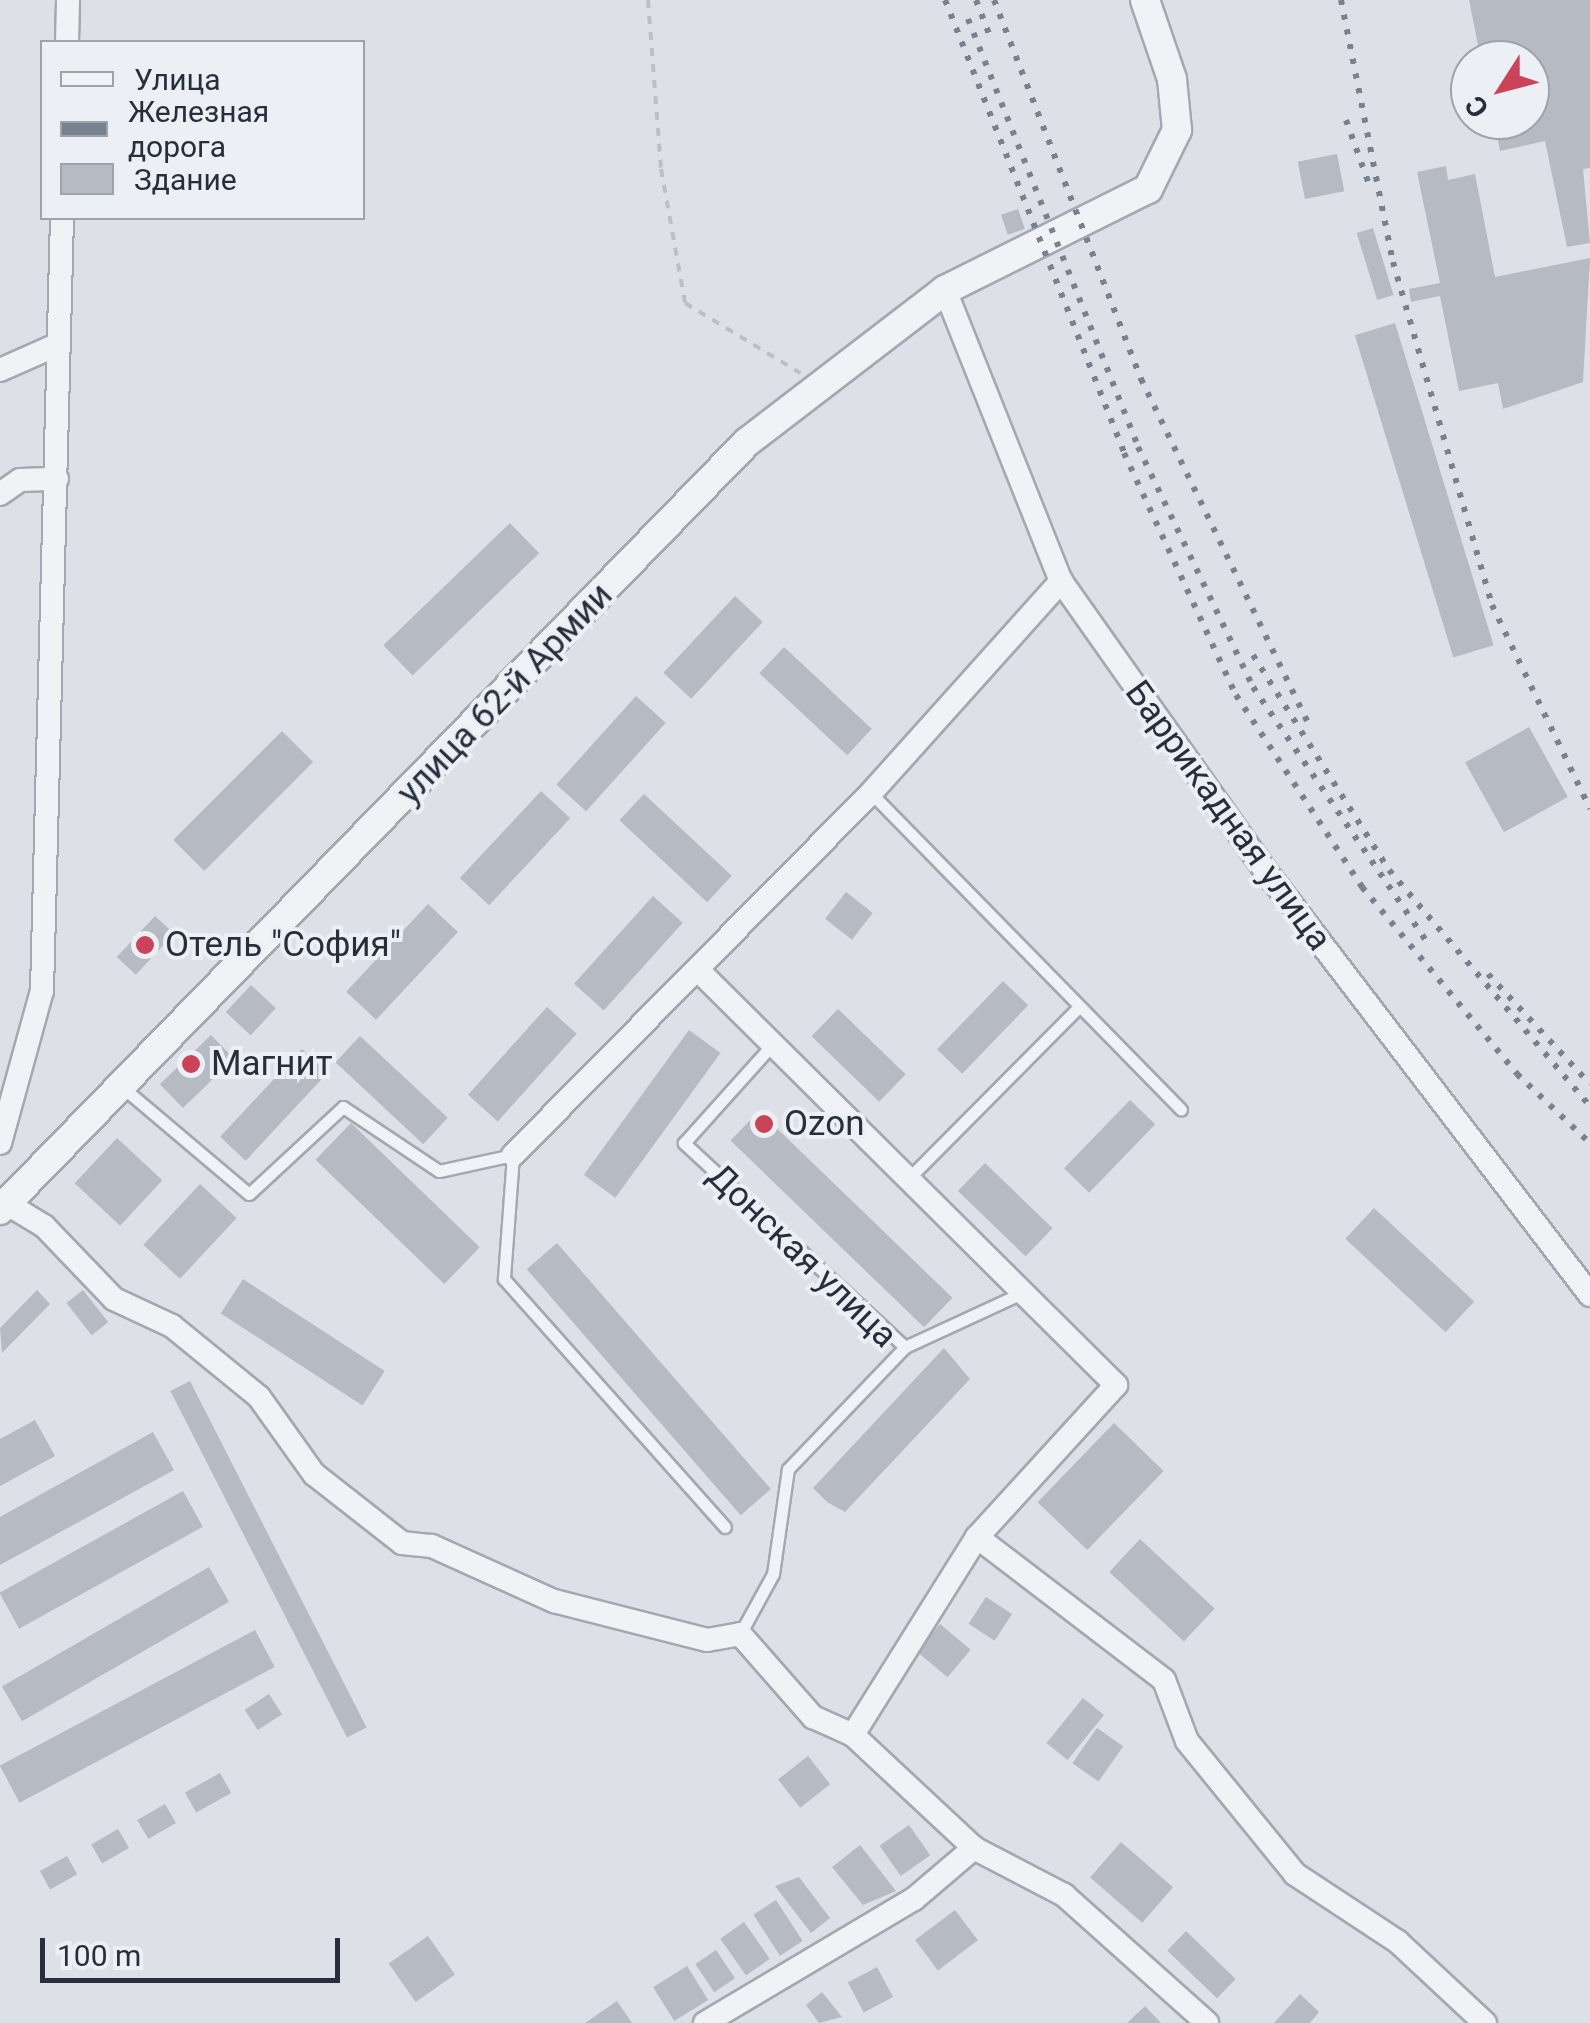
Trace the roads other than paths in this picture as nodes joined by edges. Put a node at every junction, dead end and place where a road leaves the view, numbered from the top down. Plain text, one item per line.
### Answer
1 (68, 0) edge
2 (1144, 0) edge
3 (67, 40) edge
4 (62, 220) edge
5 (945, 290) junction
6 (59, 344) junction
7 (0, 370) edge
8 (57, 480) junction
9 (0, 494) edge
10 (1061, 581) junction
11 (871, 793) junction
12 (698, 970) junction
13 (1076, 1010) junction
14 (772, 1045) junction
15 (122, 1086) junction
16 (1182, 1110) dead end
17 (0, 1143) edge
18 (514, 1155) junction
19 (912, 1176) junction
20 (3, 1206) edge
21 (1029, 1290) junction
22 (1590, 1295) edge
23 (906, 1346) junction
24 (725, 1527) dead end
25 (977, 1538) junction
26 (740, 1634) junction
27 (852, 1735) junction
28 (974, 1848) junction
29 (705, 2023) edge
30 (1207, 2023) edge
31 (1485, 2023) edge

1 - 3 street
2 - 5 street, улица 62-й Армии
4 - 6 street
5 - 10 street, Баррикадная улица
5 - 15 street, улица 62-й Армии
6 - 7 street
6 - 8 street
8 - 9 street
8 - 17 street
10 - 11 street
10 - 22 street, Баррикадная улица
11 - 12 street
11 - 13 lane
12 - 14 street
12 - 18 street
13 - 16 lane
13 - 19 lane
14 - 19 street
14 - 23 lane, Донская улица
15 - 18 lane
15 - 20 street, улица 62-й Армии
18 - 24 lane
19 - 21 street
20 - 26 street
21 - 23 lane
21 - 25 street
23 - 26 lane, Донская улица
25 - 27 street
25 - 31 street
26 - 27 street
27 - 28 street
28 - 29 street
28 - 30 street

